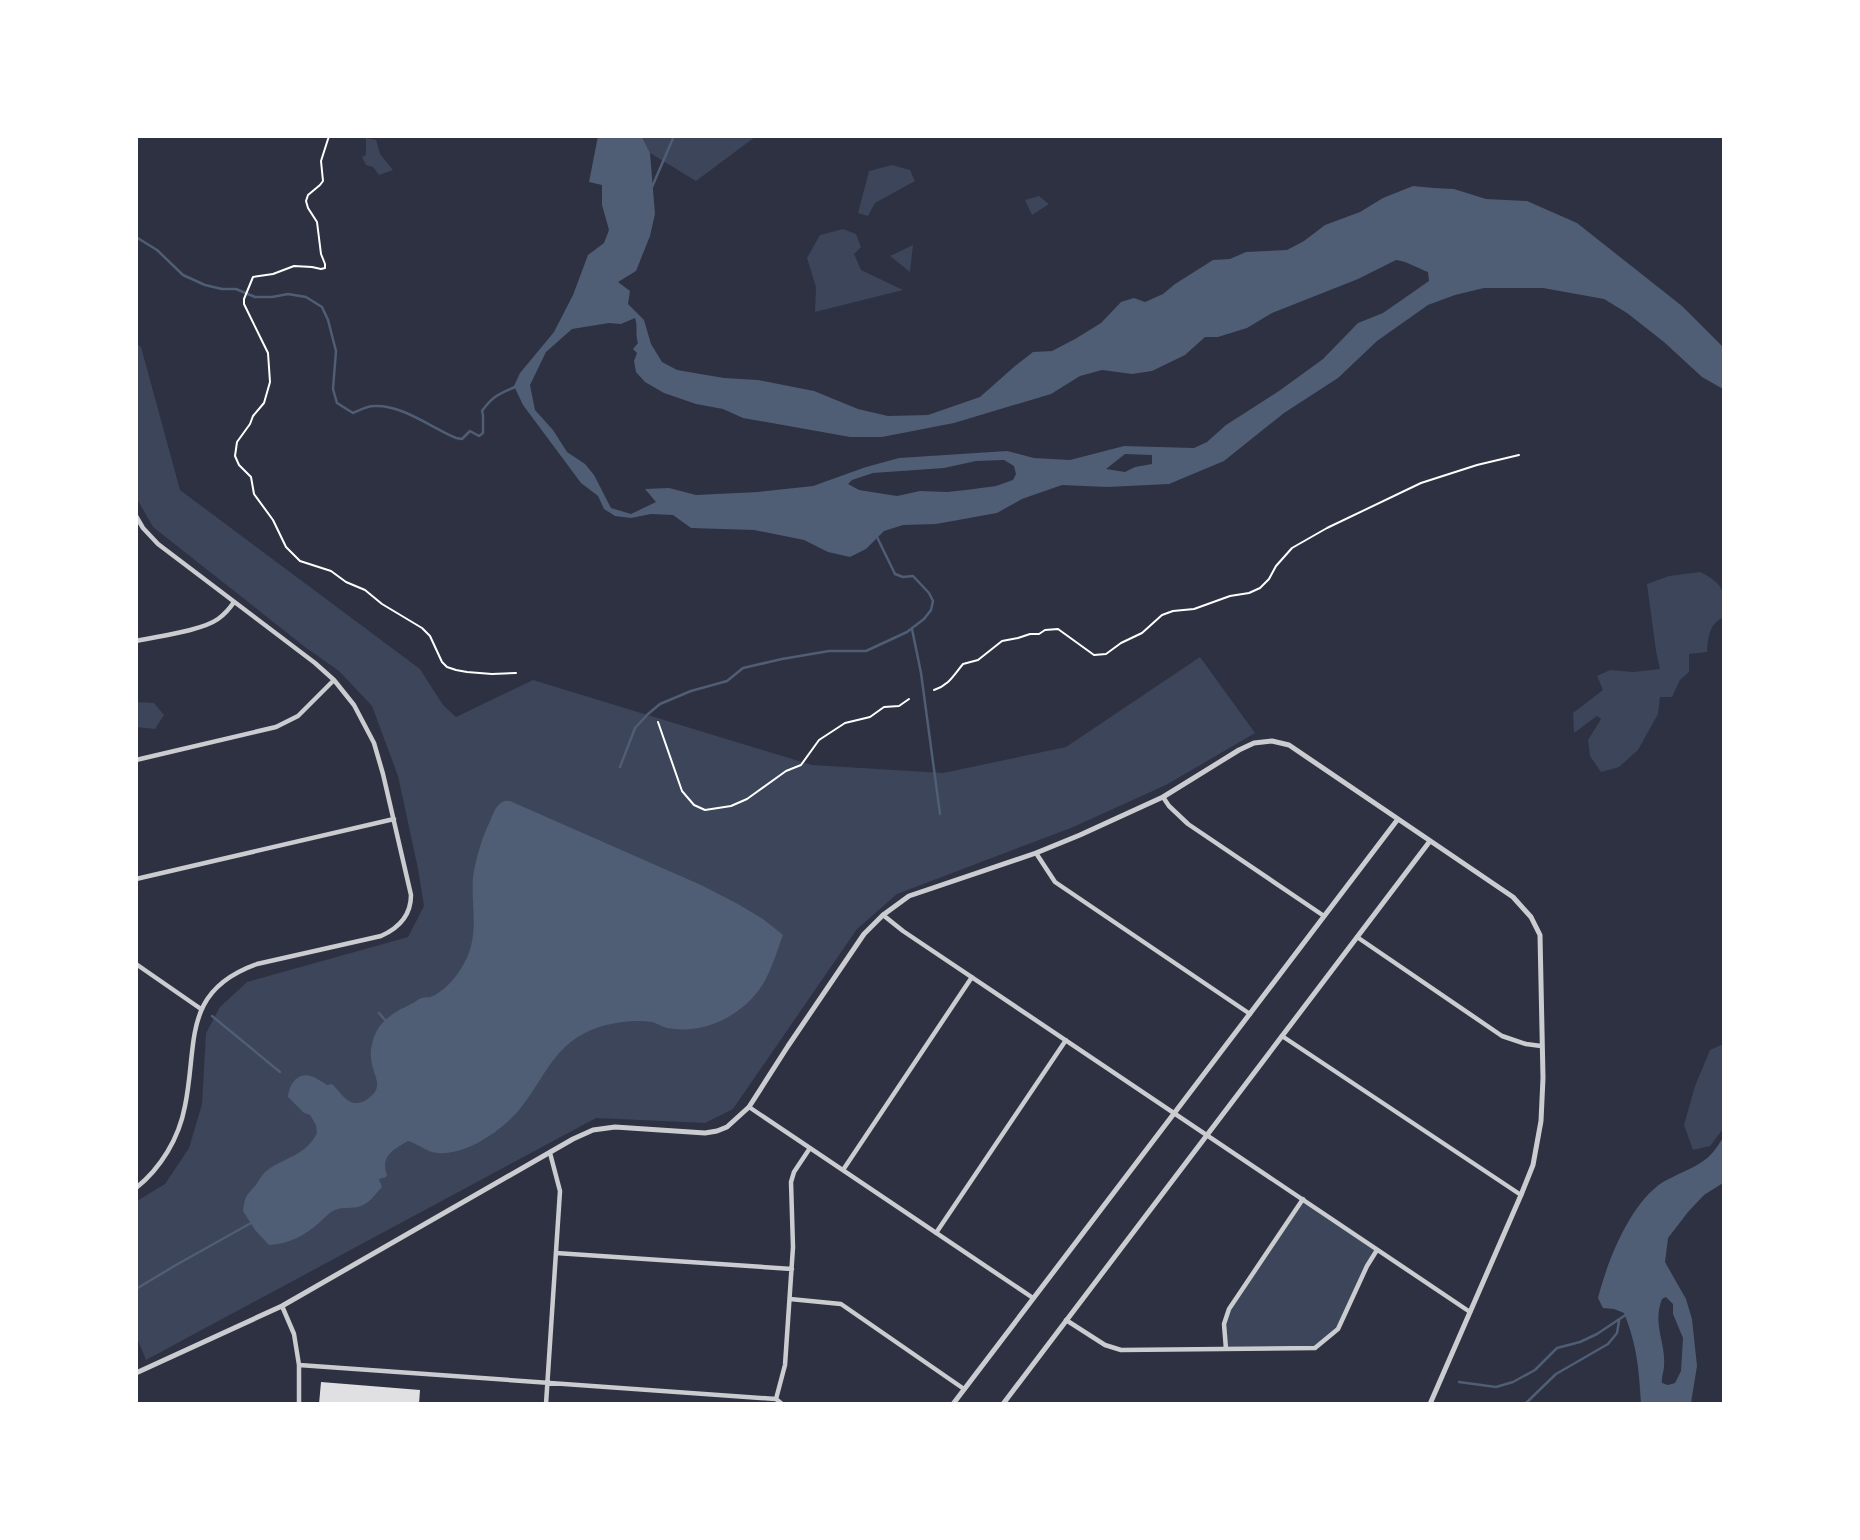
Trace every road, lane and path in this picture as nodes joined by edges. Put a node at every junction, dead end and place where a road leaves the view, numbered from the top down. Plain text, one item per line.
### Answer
1 (329, 136) edge
2 (1519, 455) dead end
3 (137, 518) edge
4 (234, 602) junction
5 (136, 641) edge
6 (516, 673) dead end
7 (334, 680) junction
8 (934, 690) dead end
9 (909, 699) dead end
10 (658, 722) dead end
11 (136, 760) edge
12 (1163, 797) junction
13 (394, 819) junction
14 (1398, 819) junction
15 (1430, 841) junction
16 (1036, 853) junction
17 (136, 879) edge
18 (883, 915) junction
19 (1324, 916) junction
20 (1357, 937) junction
21 (136, 964) edge
22 (972, 977) junction
23 (201, 1009) junction
24 (1250, 1014) junction
25 (1282, 1036) junction
26 (1066, 1040) junction
27 (1541, 1046) junction
28 (749, 1107) junction
29 (1174, 1113) junction
30 (1207, 1135) junction
31 (810, 1148) junction
32 (550, 1153) junction
33 (843, 1170) junction
34 (136, 1188) edge
35 (1521, 1195) junction
36 (1303, 1199) junction
37 (936, 1233) junction
38 (1377, 1250) junction
39 (556, 1253) junction
40 (792, 1269) junction
41 (1033, 1298) junction
42 (790, 1299) junction
43 (282, 1306) junction
44 (1470, 1312) junction
45 (1066, 1320) junction
46 (1226, 1349) junction
47 (299, 1366) junction
48 (136, 1373) edge
49 (547, 1383) junction
50 (964, 1389) junction
51 (776, 1399) junction
52 (299, 1404) edge
53 (546, 1404) edge
54 (782, 1404) edge
55 (953, 1404) edge
56 (1003, 1404) edge
57 (1430, 1404) edge

1 - 6 path
2 - 8 path
3 - 4 street
4 - 5 street
4 - 7 street
7 - 11 street
7 - 13 street
9 - 10 path
12 - 14 street
12 - 16 street
12 - 19 street
13 - 17 street
13 - 23 street
14 - 15 street
14 - 19 street
15 - 20 street
15 - 27 street
16 - 18 street
16 - 24 street
18 - 22 street
18 - 28 street
19 - 24 street
20 - 25 street
20 - 27 street
21 - 23 street
22 - 26 street
22 - 33 street
23 - 34 street
24 - 29 street
25 - 30 street
25 - 35 street
26 - 29 street
26 - 37 street
27 - 35 street
28 - 31 street
28 - 32 street
29 - 30 street
29 - 41 street
30 - 36 street
30 - 45 street
31 - 33 street
31 - 40 street
32 - 39 street
32 - 43 street
33 - 37 street
35 - 44 street
36 - 38 street
36 - 46 street
37 - 41 street
38 - 44 street
38 - 46 street
39 - 40 street
39 - 49 street
40 - 42 street
41 - 50 street
42 - 50 street
42 - 51 street
43 - 47 street
43 - 48 street
44 - 57 street
45 - 46 street
45 - 56 street
47 - 49 street
47 - 52 street
49 - 51 street
49 - 53 street
50 - 55 street
51 - 54 street

